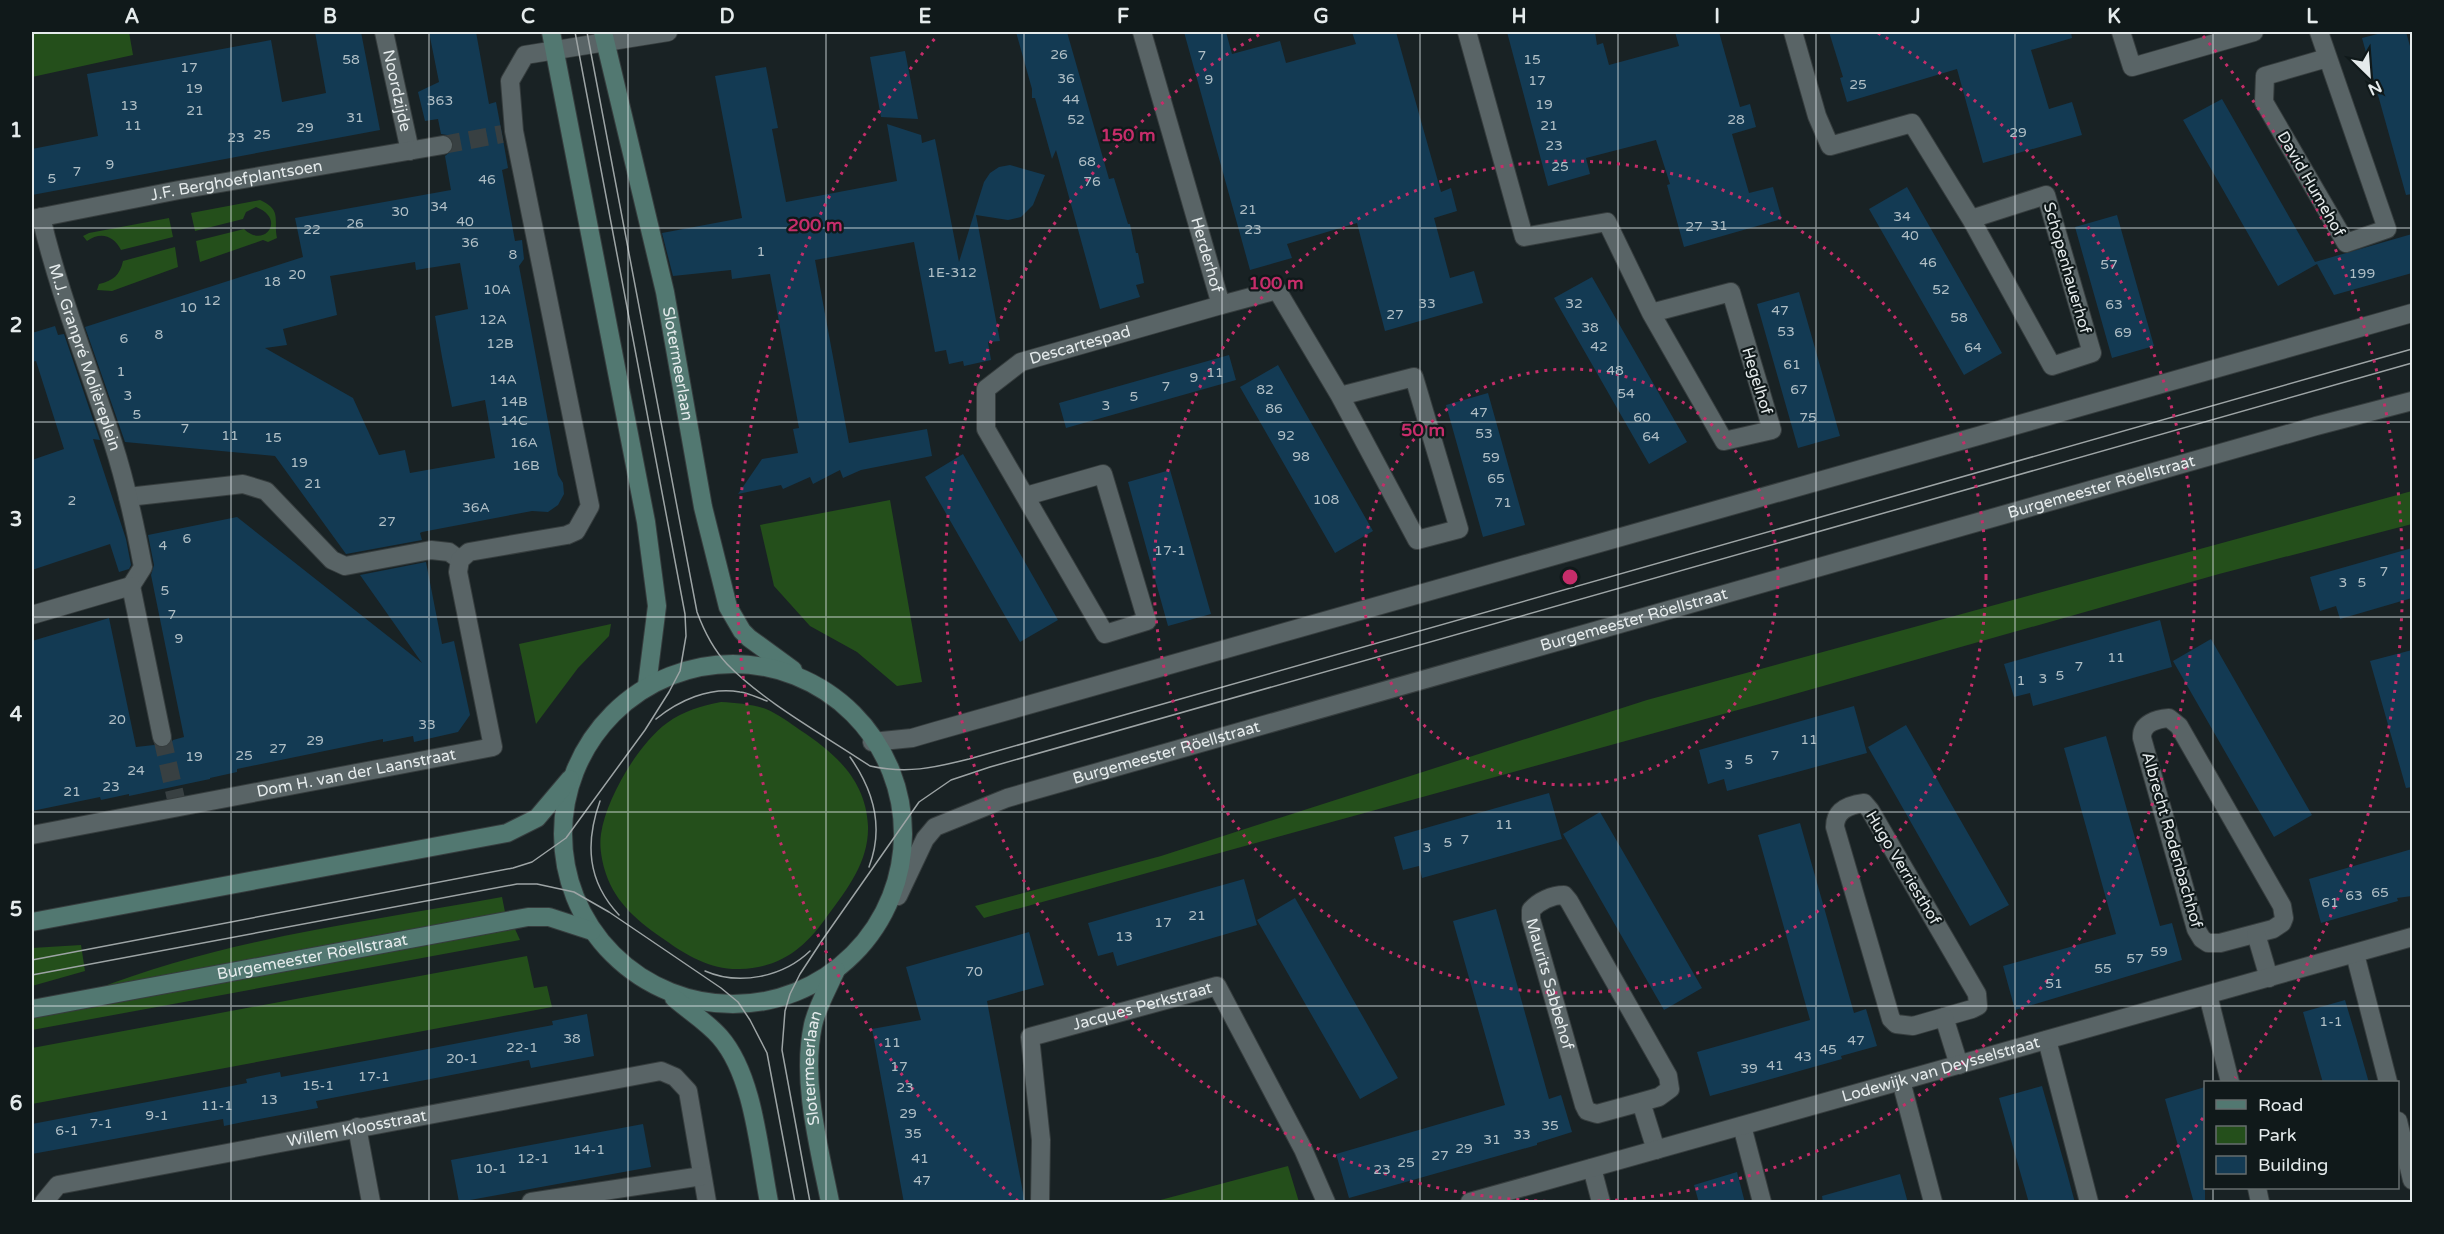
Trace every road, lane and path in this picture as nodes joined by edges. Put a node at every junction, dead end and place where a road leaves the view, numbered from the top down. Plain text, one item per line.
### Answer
1 (384, 32) edge
2 (551, 32) edge
3 (668, 32) edge
4 (1142, 32) edge
5 (1467, 32) edge
6 (1793, 32) edge
7 (2121, 32) edge
8 (2254, 32) edge
9 (2319, 32) edge
10 (604, 37) edge
11 (555, 50) junction
12 (2327, 58) junction
13 (443, 145) tunnel mouth
14 (410, 151) junction
15 (36, 218) edge
16 (1971, 219) junction
17 (1221, 305) junction
18 (1651, 313) junction
19 (2412, 313) edge
20 (1340, 396) junction
21 (2412, 401) edge
22 (1026, 496) junction
23 (128, 497) junction
24 (460, 560) junction
25 (131, 586) junction
26 (32, 615) edge
27 (793, 670) junction
28 (647, 685) junction
29 (162, 737) tunnel mouth
30 (872, 742) junction
31 (570, 779) junction
32 (32, 836) edge
33 (898, 896) junction
34 (32, 922) edge
35 (592, 931) junction
36 (2256, 934) junction
37 (2412, 938) edge
38 (2355, 954) junction
39 (836, 970) junction
40 (2270, 978) junction
41 (2208, 995) junction
42 (674, 998) junction
43 (32, 1009) edge
44 (1944, 1017) junction
45 (2047, 1040) junction
46 (1959, 1065) junction
47 (1901, 1081) junction
48 (2230, 1081) edge
49 (2387, 1081) edge
50 (1641, 1102) junction
51 (1742, 1126) junction
52 (357, 1127) junction
53 (2399, 1129) edge
54 (1656, 1150) junction
55 (1592, 1168) junction
56 (702, 1176) junction
57 (2412, 1180) edge
58 (44, 1203) edge
59 (371, 1203) edge
60 (531, 1203) edge
61 (707, 1203) edge
62 (769, 1203) edge
63 (830, 1203) edge
64 (1040, 1203) edge
65 (1326, 1203) edge
66 (1470, 1203) edge
67 (1601, 1203) edge
68 (1761, 1203) edge
69 (1933, 1203) edge
70 (2089, 1203) edge

1 - 14 street, Noordzijde
2 - 11 main road
3 - 10 street
4 - 17 street, Herderhof
5 - 18 street, Hegelhof
6 - 16 street, Schopenhauerhof
7 - 8 street
9 - 12 street, David Humehof
10 - 11 street
10 - 27 main road, Slotermeerlaan
11 - 24 street
11 - 28 main road
12 - 12 street, David Humehof
13 - 14 street, J.F. Berghoefplantsoen
14 - 15 street, J.F. Berghoefplantsoen
15 - 23 street, M.J. Granpré Molièreplein
16 - 16 street, Schopenhauerhof
17 - 20 street, Herderhof
17 - 22 street, Descartespad
18 - 18 street, Hegelhof
19 - 30 street
20 - 20 street, Herderhof
21 - 33 street, Burgemeester Röellstraat
22 - 22 street
23 - 24 street
23 - 25 street, M.J. Granpré Molièreplein
24 - 32 street, Dom H. van der Laanstraat
25 - 26 street
25 - 29 street
27 - 28 main road
27 - 30 main road
28 - 31 main road
30 - 33 main road
31 - 34 main road
31 - 35 main road
33 - 39 main road
35 - 42 main road
35 - 43 main road, Burgemeester Röellstraat
36 - 36 street, Albrecht Rodenbachhof
36 - 40 street
37 - 38 street, Lodewijk van Deysselstraat
38 - 40 street, Lodewijk van Deysselstraat
38 - 49 street
39 - 42 main road
39 - 63 main road, Slotermeerlaan
40 - 41 street, Lodewijk van Deysselstraat
41 - 45 street, Lodewijk van Deysselstraat
41 - 48 street
42 - 62 main road
44 - 44 street, Hugo Verriesthof
44 - 46 street
45 - 46 street, Lodewijk van Deysselstraat
45 - 70 street
46 - 47 street, Lodewijk van Deysselstraat
47 - 51 street, Lodewijk van Deysselstraat
47 - 69 street
50 - 50 street, Maurits Sabbehof
50 - 54 street
51 - 54 street, Lodewijk van Deysselstraat
51 - 68 street
52 - 56 street, Willem Kloosstraat
52 - 58 street, Willem Kloosstraat
52 - 59 street
53 - 57 street
54 - 55 street, Lodewijk van Deysselstraat
55 - 66 street, Lodewijk van Deysselstraat
55 - 67 street
56 - 60 street
56 - 61 street
64 - 65 street, Jacques Perkstraat

